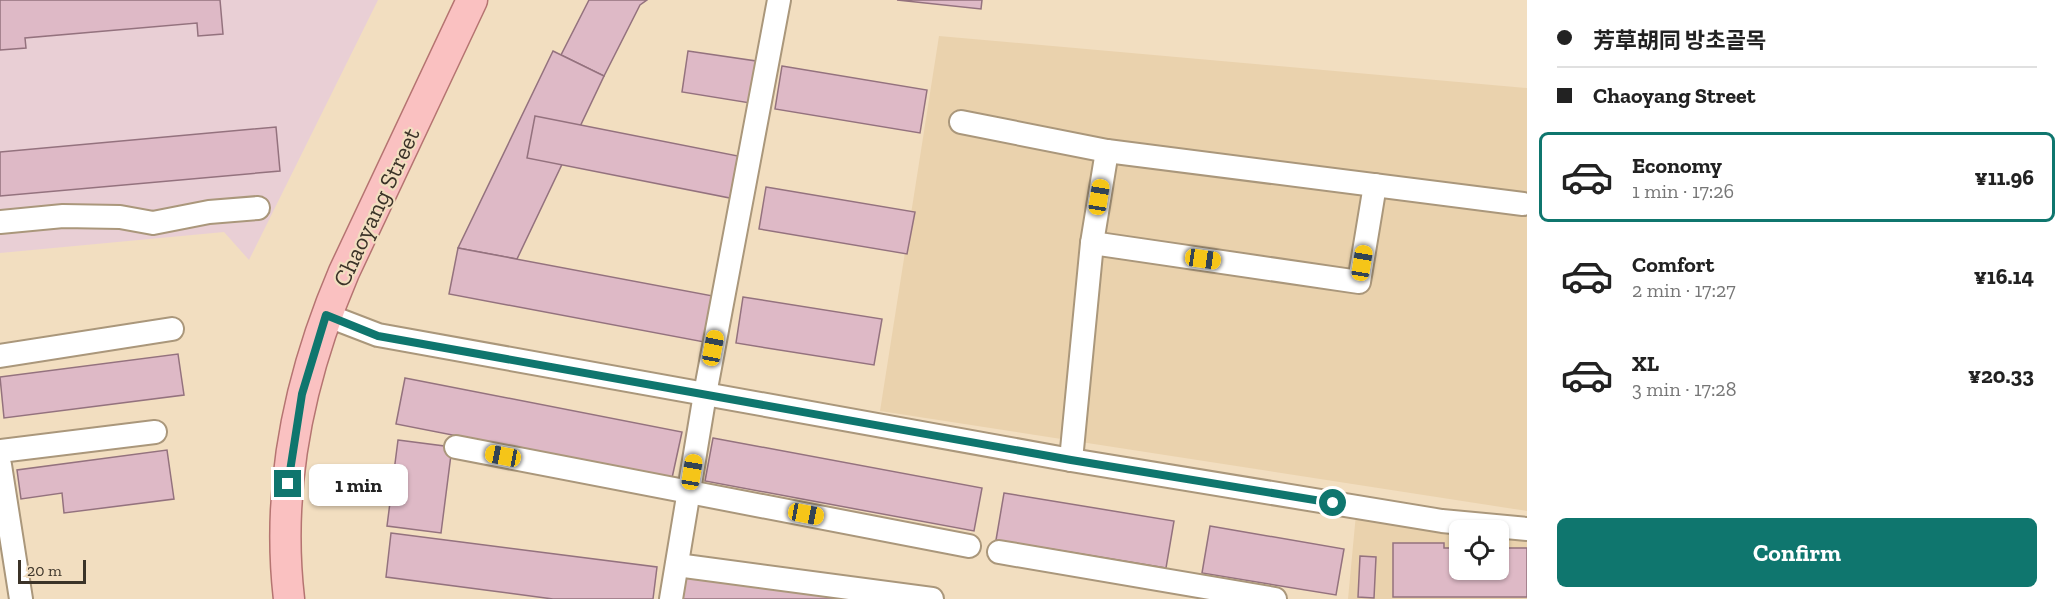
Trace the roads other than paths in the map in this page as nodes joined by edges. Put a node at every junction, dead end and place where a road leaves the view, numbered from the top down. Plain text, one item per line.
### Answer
1 (472, 0) edge
2 (779, 0) edge
3 (961, 122) dead end
4 (1107, 151) junction
5 (1375, 185) junction
6 (1523, 204) dead end
7 (258, 208) dead end
8 (0, 222) edge
9 (1092, 243) junction
10 (326, 315) junction
11 (172, 329) dead end
12 (0, 356) edge
13 (705, 394) junction
14 (155, 432) dead end
15 (456, 447) dead end
16 (0, 451) edge
17 (1071, 460) junction
18 (0, 465) edge
19 (689, 492) junction
20 (1527, 529) edge
21 (969, 546) dead end
22 (999, 552) dead end
23 (677, 566) junction
24 (21, 599) edge
25 (289, 599) edge
26 (671, 599) edge
27 (932, 599) edge
28 (1275, 599) edge

1 - 10 main road, Chaoyang Street
2 - 13 street
3 - 4 street
4 - 5 street
4 - 9 street
5 - 6 street
5 - 9 street
7 - 8 street
9 - 17 street
10 - 13 street
10 - 25 main road, Chaoyang Street
11 - 12 street
13 - 17 street
13 - 19 street
14 - 16 street
15 - 19 street
17 - 20 street
18 - 24 street
19 - 21 street
19 - 23 street
22 - 28 street
23 - 26 street
23 - 27 street

